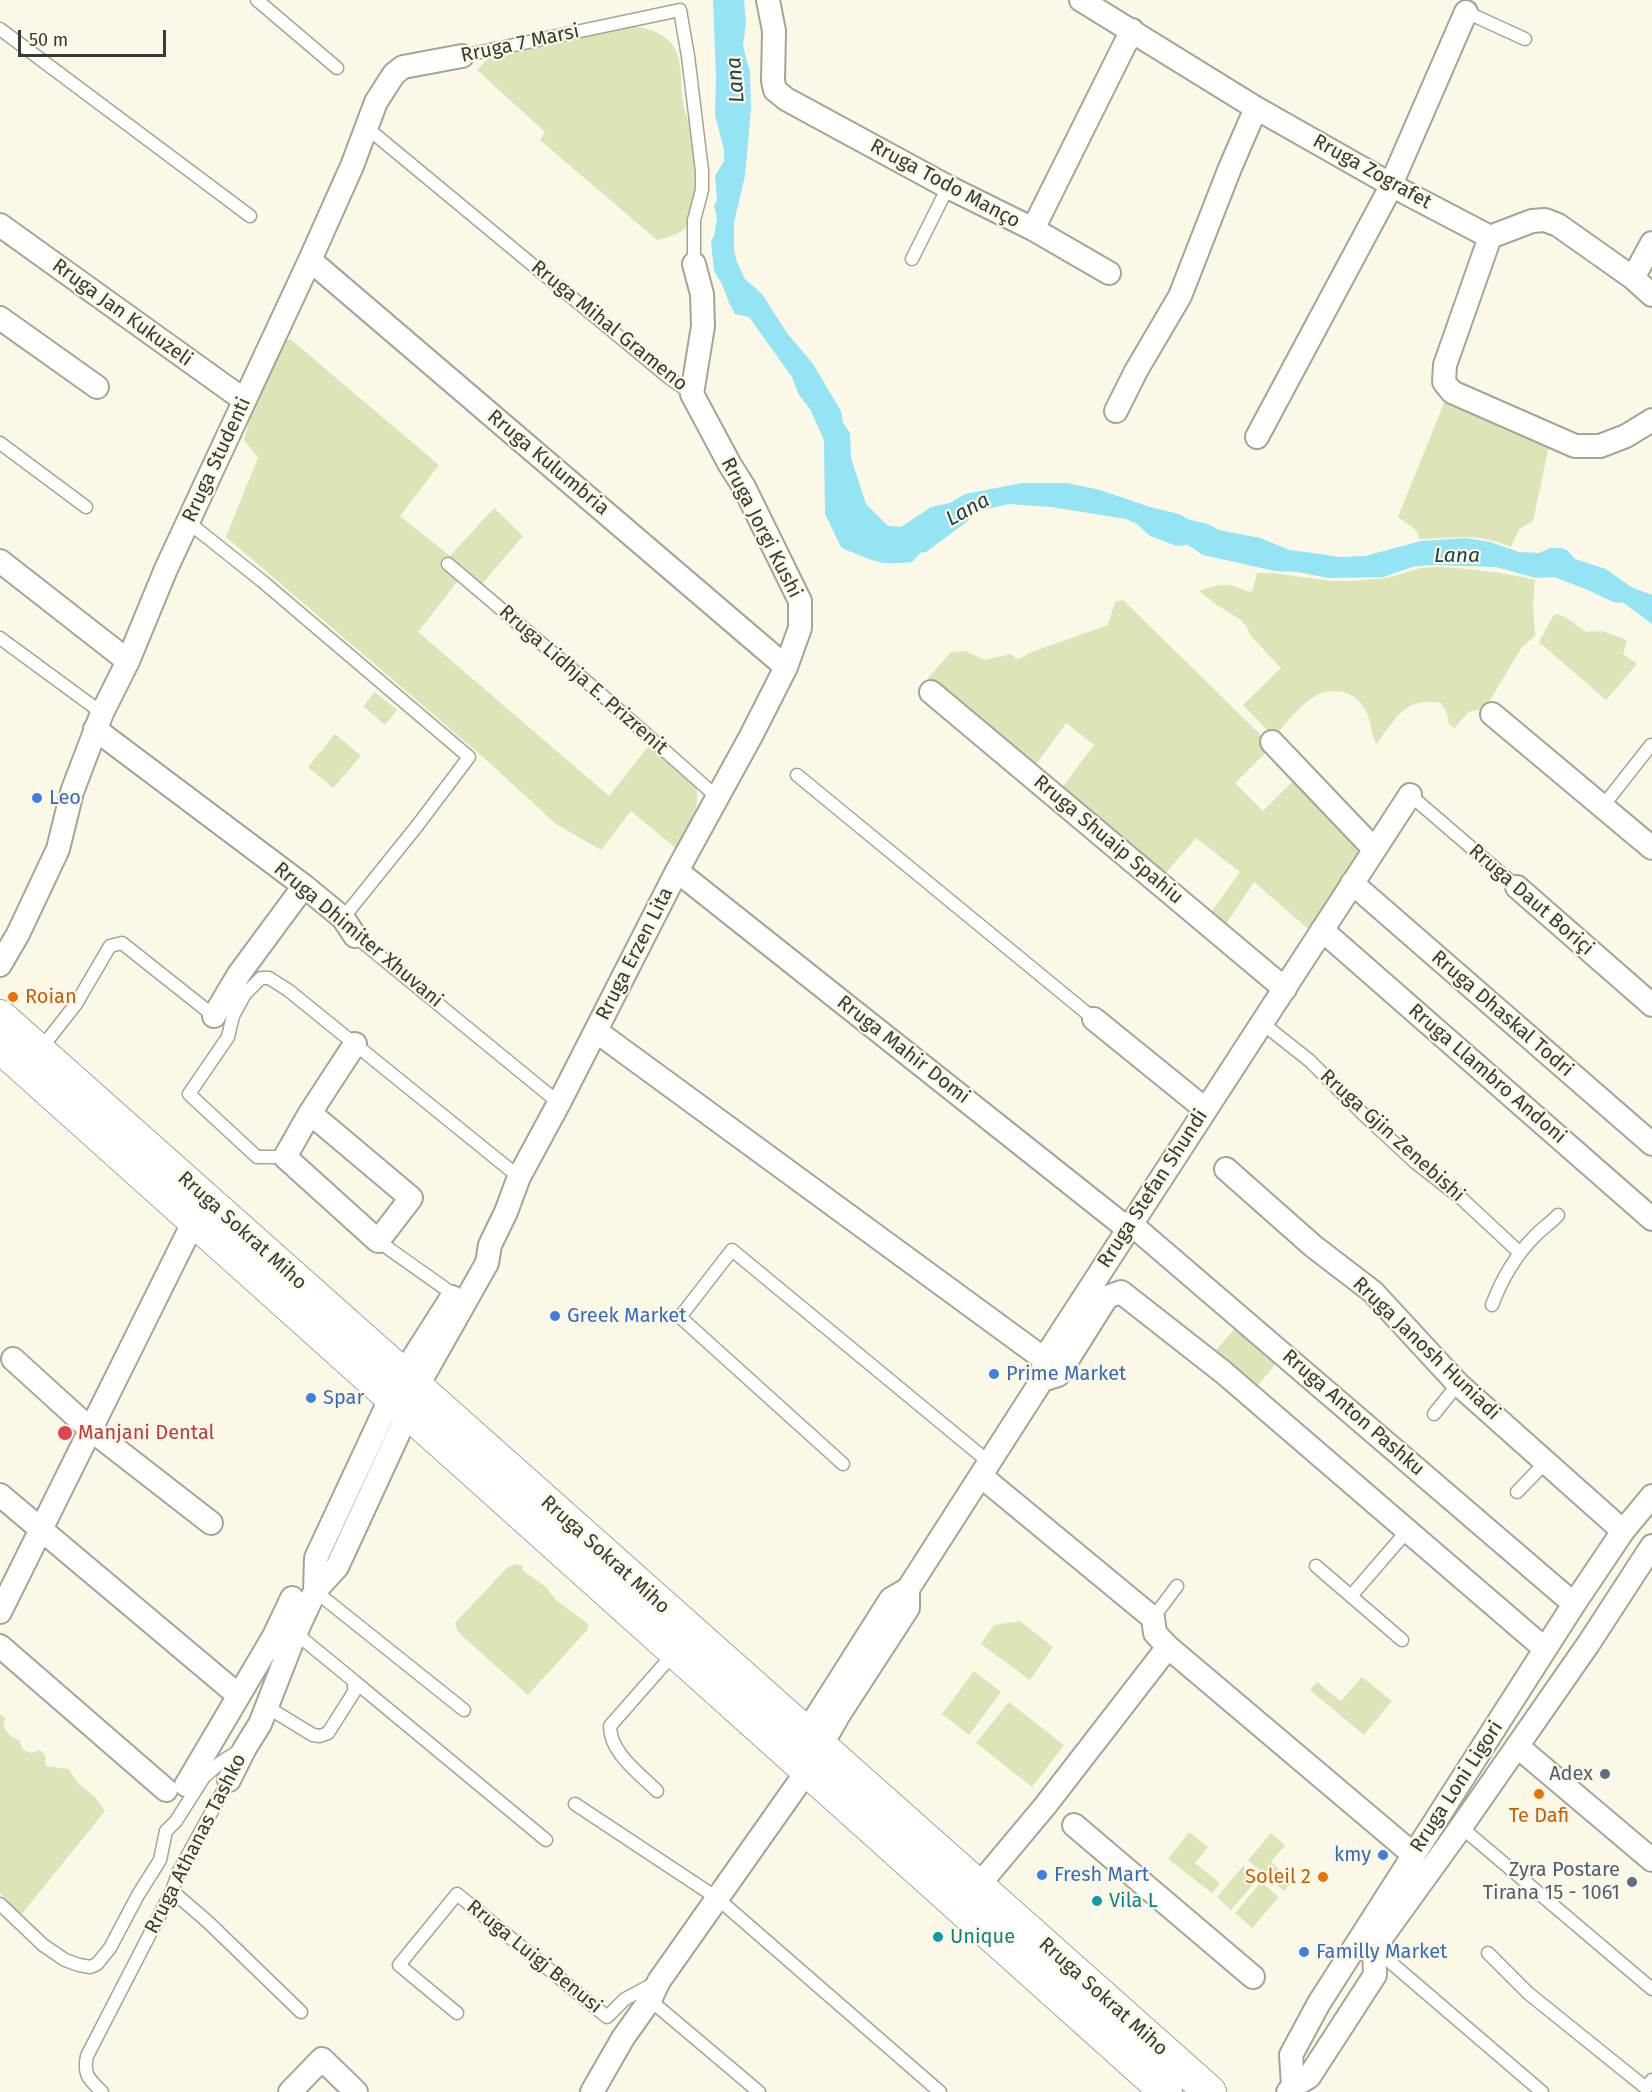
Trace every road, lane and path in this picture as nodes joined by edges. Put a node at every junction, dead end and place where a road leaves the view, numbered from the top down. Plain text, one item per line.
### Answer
1 (257, 0) edge
2 (768, 0) edge
3 (1081, 0) edge
4 (1105, 6) edge
5 (680, 10) joint
6 (1466, 12) joint
7 (0, 29) edge
8 (1131, 30) junction
9 (1525, 39) dead end
10 (462, 56) joint
11 (337, 68) dead end
12 (376, 102) joint
13 (1257, 108) junction
14 (366, 128) junction
15 (1391, 184) junction
16 (948, 187) junction
17 (249, 216) dead end
18 (0, 225) edge
19 (1033, 229) junction
20 (1490, 237) junction
21 (1652, 243) edge
22 (912, 259) dead end
23 (310, 260) junction
24 (694, 264) joint
25 (1109, 273) dead end
26 (1633, 278) junction
27 (1652, 295) edge
28 (0, 318) edge
29 (97, 387) dead end
30 (692, 394) junction
31 (244, 400) junction
32 (1116, 411) dead end
33 (1652, 420) edge
34 (1257, 437) dead end
35 (0, 443) edge
36 (86, 507) dead end
37 (188, 522) junction
38 (0, 561) edge
39 (448, 564) dead end
40 (0, 638) edge
41 (128, 661) junction
42 (786, 667) junction
43 (931, 692) dead end
44 (1492, 714) dead end
45 (98, 721) junction
46 (1272, 742) dead end
47 (1652, 745) edge
48 (797, 775) dead end
49 (1410, 795) joint
50 (717, 797) junction
51 (1603, 806) junction
52 (63, 821) junction
53 (1652, 848) edge
54 (1374, 849) junction
55 (678, 871) junction
56 (1352, 884) junction
57 (304, 886) junction
58 (1517, 887) joint
59 (349, 927) junction
60 (1322, 930) junction
61 (0, 940) edge
62 (0, 965) edge
63 (1285, 989) junction
64 (1652, 1005) edge
65 (0, 1016) edge
66 (214, 1016) joint
67 (1094, 1019) joint
68 (1262, 1023) junction
69 (596, 1031) junction
70 (355, 1044) junction
71 (0, 1047) edge
72 (39, 1051) junction
73 (560, 1102) junction
74 (1205, 1109) junction
75 (310, 1113) junction
76 (1652, 1144) edge
77 (285, 1156) junction
78 (1226, 1169) dead end
79 (519, 1177) junction
80 (1558, 1215) dead end
81 (1652, 1219) edge
82 (194, 1221) junction
83 (1129, 1226) junction
84 (378, 1241) junction
85 (490, 1245) junction
86 (1520, 1253) junction
87 (453, 1294) junction
88 (1492, 1305) dead end
89 (13, 1359) dead end
90 (1043, 1369) junction
91 (1458, 1384) junction
92 (405, 1393) junction
93 (1434, 1414) dead end
94 (90, 1429) junction
95 (1546, 1462) junction
96 (843, 1464) dead end
97 (986, 1470) junction
98 (1517, 1492) dead end
99 (0, 1495) edge
100 (1651, 1500) edge
101 (211, 1523) dead end
102 (42, 1531) junction
103 (1407, 1531) junction
104 (1623, 1531) junction
105 (1652, 1546) edge
106 (1316, 1566) dead end
107 (1177, 1586) dead end
108 (315, 1591) junction
109 (1351, 1596) junction
110 (292, 1598) joint
111 (1574, 1604) junction
112 (0, 1612) edge
113 (1153, 1618) junction
114 (288, 1628) junction
115 (1402, 1640) dead end
116 (0, 1647) edge
117 (1168, 1647) junction
118 (1545, 1649) junction
119 (675, 1652) junction
120 (354, 1681) junction
121 (238, 1695) junction
122 (267, 1707) junction
123 (464, 1710) dead end
124 (1517, 1746) junction
125 (244, 1748) junction
126 (811, 1750) junction
127 (229, 1780) joint
128 (657, 1791) dead end
129 (575, 1804) dead end
130 (1074, 1825) dead end
131 (1461, 1827) junction
132 (546, 1840) dead end
133 (1414, 1855) junction
134 (1652, 1860) edge
135 (977, 1885) junction
136 (172, 1892) junction
137 (717, 1898) junction
138 (0, 1904) edge
139 (1374, 1948) junction
140 (1488, 1953) dead end
141 (1253, 1977) dead end
142 (1652, 1989) edge
143 (654, 1991) junction
144 (301, 2012) dead end
145 (457, 2013) dead end
146 (1652, 2080) edge
147 (1291, 2089) edge
148 (102, 2092) edge
149 (290, 2092) edge
150 (356, 2092) edge
151 (591, 2092) edge
152 (759, 2092) edge
153 (940, 2092) edge
154 (1166, 2092) edge
155 (1210, 2092) edge
156 (1542, 2092) edge

1 - 11 lane
2 - 16 street, Rruga Todo Manço
3 - 4 street, Rruga Zografet
4 - 8 street, Rruga Zografet
5 - 10 lane, Rruga 7 Marsi
5 - 24 lane, Rruga Mihal Grameno
6 - 9 lane
6 - 15 street
7 - 17 lane
8 - 13 street, Rruga Zografet
8 - 19 street, Rruga Todo Manço
10 - 12 street, Rruga 7 Marsi
12 - 14 street, Rruga Studenti
13 - 15 street, Rruga Zografet
13 - 32 street
14 - 23 street, Rruga Studenti
14 - 30 lane, Rruga Mihal Grameno
15 - 20 street, Rruga Zografet
15 - 34 street
16 - 19 street, Rruga Todo Manço
16 - 22 lane
18 - 31 street, Rruga Jan Kukuzeli
19 - 25 street
20 - 26 street
20 - 33 street
21 - 26 street
23 - 31 street, Rruga Studenti
23 - 42 street, Rruga Kulumbria
24 - 30 street, Rruga Mihal Grameno
26 - 27 street
28 - 29 street
30 - 42 street, Rruga Jorgi Kushi
31 - 37 street, Rruga Studenti
35 - 36 lane
37 - 41 street, Rruga Studenti
37 - 59 lane
38 - 41 street
39 - 50 lane, Rruga Lidhja E. Prizrenit
40 - 45 lane
41 - 45 street, Rruga Studenti
42 - 50 street, Rruga Erzen Lita
43 - 63 street, Rruga Shuaip Spahiu
44 - 51 street
45 - 52 street, Rruga Studenti
45 - 57 street, Rruga Dhimiter Xhuvani
46 - 54 street
47 - 51 lane
48 - 67 lane
49 - 54 street, Rruga Stefan Shundi
49 - 58 lane, Rruga Daut Boriçi
50 - 55 street, Rruga Erzen Lita
51 - 53 street
52 - 61 street, Rruga Studenti
52 - 62 street, Rruga Studenti
54 - 56 street, Rruga Stefan Shundi
55 - 69 street, Rruga Erzen Lita
55 - 83 street, Rruga Mahir Domi
56 - 60 street, Rruga Stefan Shundi
56 - 76 street, Rruga Dhaskal Todri
57 - 59 street, Rruga Dhimiter Xhuvani
57 - 66 street
58 - 64 street, Rruga Daut Boriçi
59 - 73 lane, Rruga Dhimiter Xhuvani
60 - 63 street, Rruga Stefan Shundi
60 - 81 street, Rruga Llambro Andoni
63 - 68 street, Rruga Stefan Shundi
65 - 72 main road, Rruga Sokrat Miho
66 - 72 lane
67 - 74 street
68 - 74 street, Rruga Stefan Shundi
68 - 86 lane, Rruga Gjin Zenebishi
69 - 73 street, Rruga Erzen Lita
69 - 90 street
70 - 75 street
70 - 77 lane
70 - 79 lane
71 - 82 main road, Rruga Sokrat Miho
72 - 92 main road, Rruga Sokrat Miho
73 - 79 street, Rruga Erzen Lita
74 - 83 street, Rruga Stefan Shundi
75 - 77 street
75 - 84 street
77 - 84 street
78 - 91 street, Rruga Janosh Huniadi
79 - 85 street, Rruga Erzen Lita
80 - 86 lane
82 - 92 main road, Rruga Sokrat Miho
82 - 94 street
83 - 90 street, Rruga Stefan Shundi
83 - 111 street, Rruga Anton Pashku
84 - 87 lane
85 - 87 street, Rruga Erzen Lita
85 - 92 street, Rruga Erzen Lita
86 - 88 lane
87 - 92 street, Rruga Erzen Lita
89 - 94 street
90 - 97 street, Rruga Stefan Shundi
90 - 103 street
91 - 93 lane
91 - 95 street, Rruga Janosh Huniadi
92 - 108 street, Rruga Athanas Tashko
92 - 119 main road, Rruga Sokrat Miho
92 - 126 main road, Rruga Sokrat Miho
94 - 101 street
94 - 102 street
95 - 98 lane
95 - 104 street, Rruga Janosh Huniadi
96 - 97 lane
97 - 113 street
97 - 126 street, Rruga Stefan Shundi
99 - 102 street
100 - 104 street, Rruga Loni Ligori
102 - 112 street
102 - 121 street
103 - 109 lane
103 - 118 street
104 - 111 street, Rruga Loni Ligori
105 - 124 street, Rruga Loni Ligori
106 - 109 lane
107 - 113 lane
108 - 110 lane
108 - 114 street, Rruga Athanas Tashko
108 - 123 lane
109 - 115 lane
110 - 114 street
111 - 118 street, Rruga Loni Ligori
113 - 117 street
114 - 120 lane
114 - 121 street
114 - 122 street, Rruga Athanas Tashko
116 - 121 street
117 - 133 street
117 - 135 street
118 - 133 street, Rruga Loni Ligori
119 - 126 main road, Rruga Sokrat Miho
119 - 128 lane
120 - 122 lane
120 - 132 lane
122 - 125 street, Rruga Athanas Tashko
124 - 131 street, Rruga Loni Ligori
124 - 134 street
125 - 127 street, Rruga Athanas Tashko
125 - 138 lane
126 - 135 main road, Rruga Sokrat Miho
126 - 137 street, Rruga Luigj Benusi
126 - 154 main road, Rruga Sokrat Miho
127 - 136 lane, Rruga Athanas Tashko
129 - 137 lane
130 - 141 street
131 - 139 street, Rruga Loni Ligori
131 - 142 lane
133 - 147 street, Rruga Loni Ligori
135 - 155 main road, Rruga Sokrat Miho
136 - 144 lane
136 - 148 lane, Rruga Athanas Tashko
137 - 143 street, Rruga Luigj Benusi
137 - 153 lane
139 - 147 street, Rruga Loni Ligori
139 - 156 lane
140 - 146 lane
143 - 145 lane, Rruga Luigj Benusi
143 - 151 street, Rruga Luigj Benusi
143 - 152 lane
149 - 150 street

